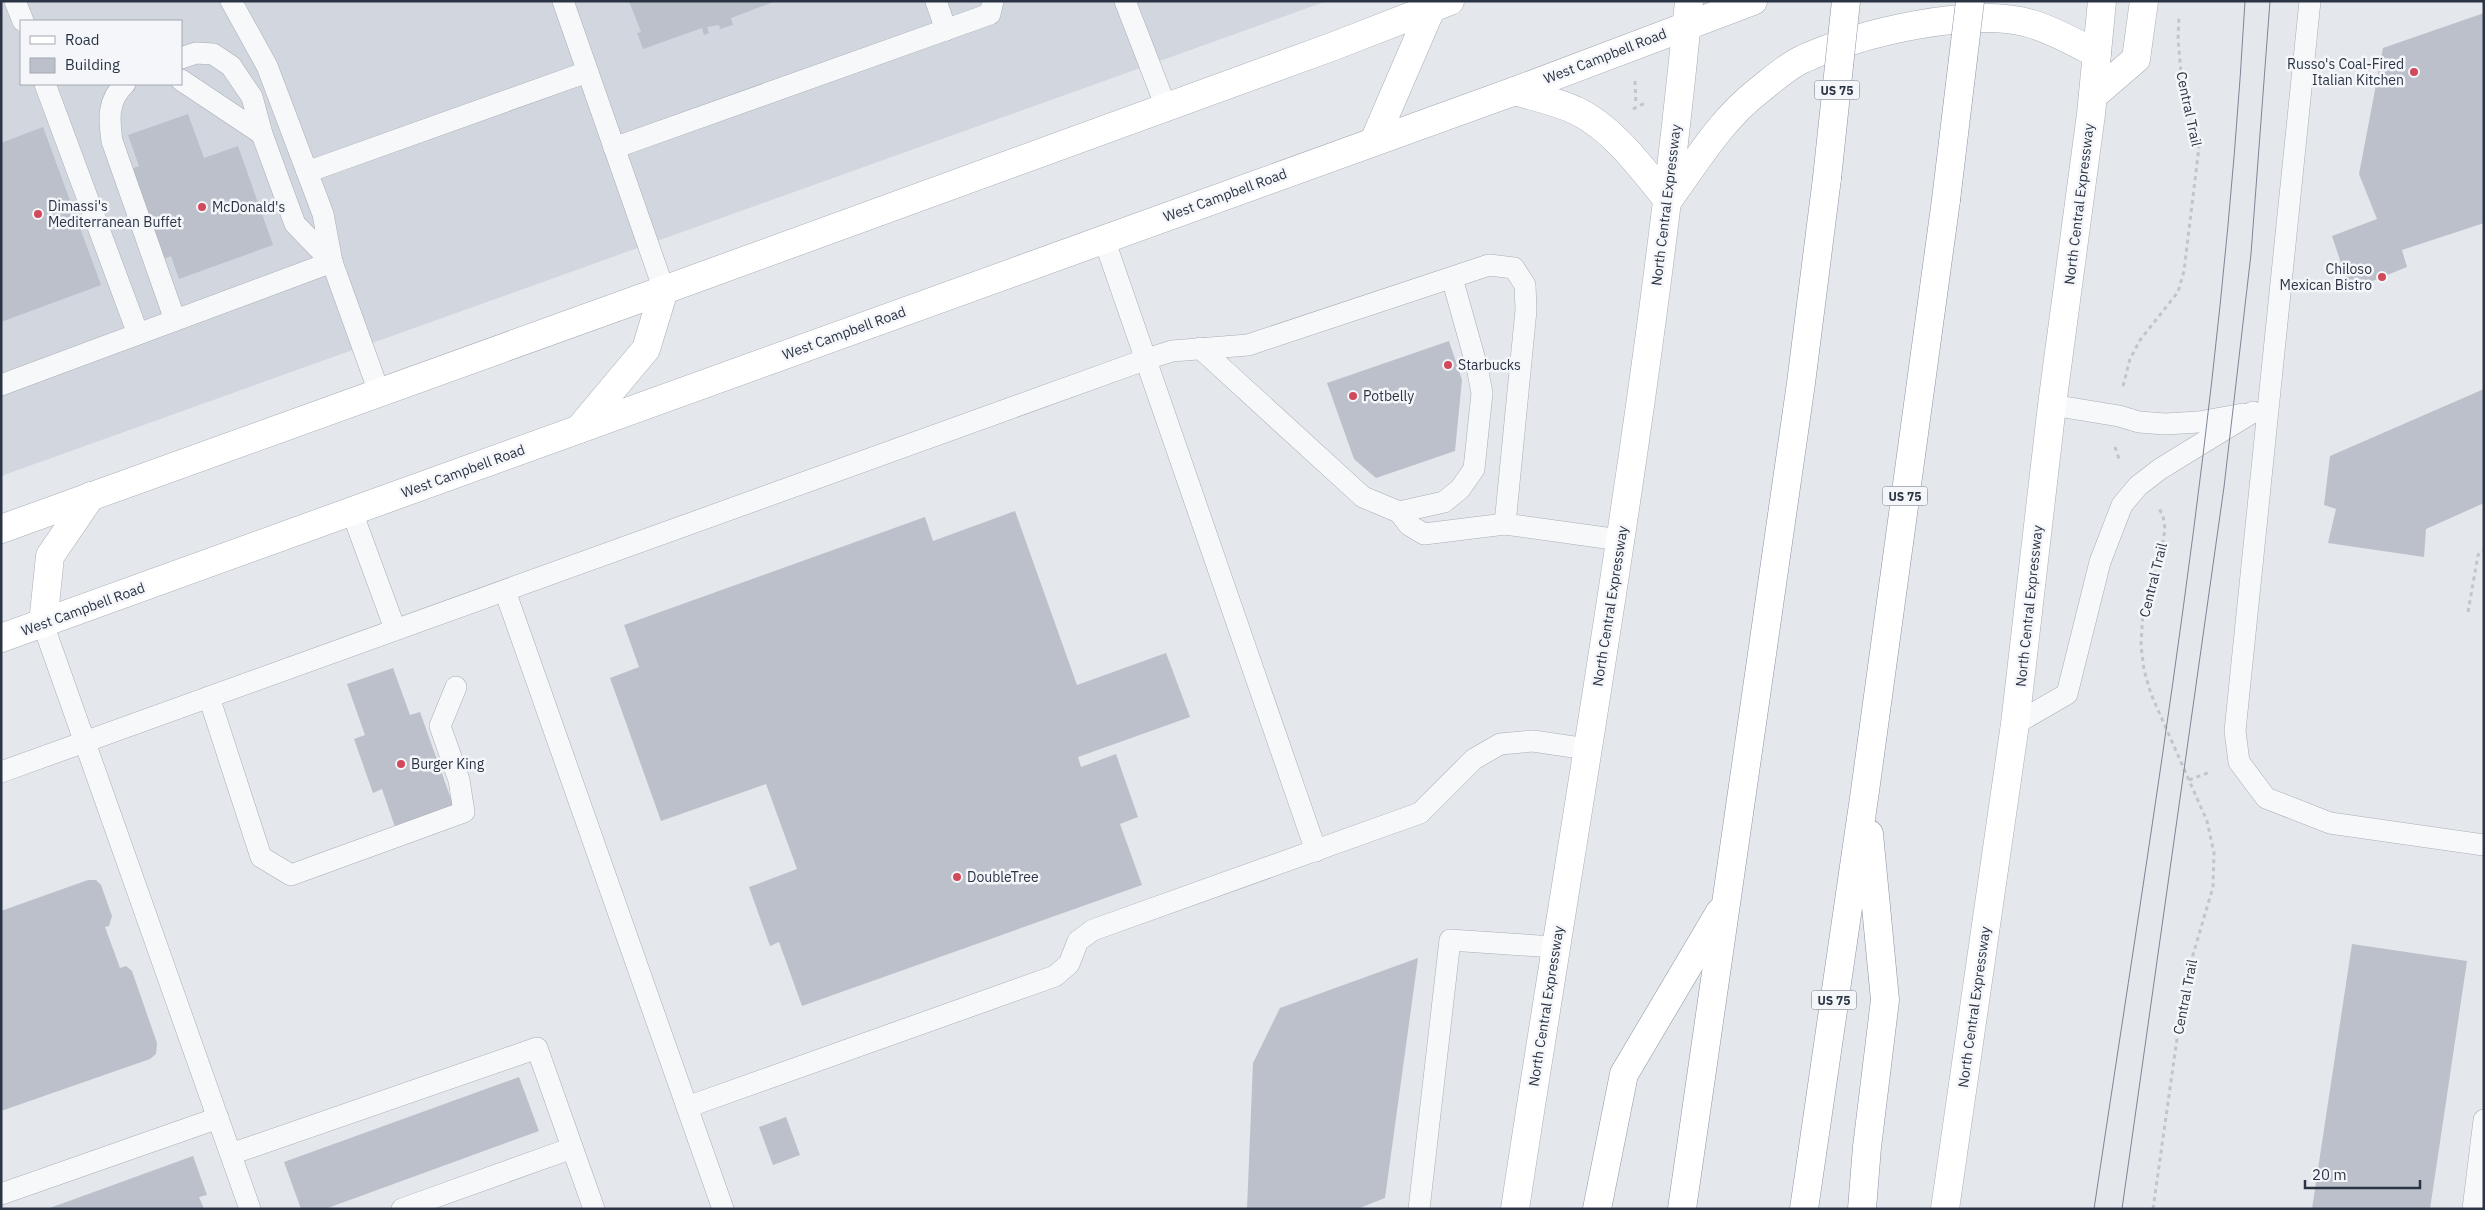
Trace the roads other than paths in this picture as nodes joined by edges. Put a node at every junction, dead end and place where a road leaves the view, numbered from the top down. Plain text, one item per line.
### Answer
1 (15, 1) edge
2 (231, 1) edge
3 (563, 1) edge
4 (936, 1) edge
5 (993, 1) edge
6 (1753, 1) edge
7 (1846, 1) edge
8 (1970, 1) edge
9 (2102, 1) edge
10 (2144, 1) edge
11 (2310, 1) edge
12 (1129, 2) edge
13 (1441, 5) edge
14 (1687, 14) edge
15 (23, 20) edge
16 (946, 30) junction
17 (2097, 54) junction
18 (182, 58) edge
19 (587, 72) junction
20 (182, 81) edge
21 (45, 85) edge
22 (124, 85) edge
23 (1515, 91) junction
24 (2093, 96) junction
25 (1166, 107) junction
26 (262, 134) junction
27 (1374, 141) junction
28 (614, 148) junction
29 (307, 172) junction
30 (1668, 200) junction
31 (1104, 238) junction
32 (332, 262) junction
33 (1452, 278) junction
34 (664, 290) junction
35 (175, 320) junction
36 (138, 334) junction
37 (1200, 348) junction
38 (1147, 359) junction
39 (1, 384) edge
40 (379, 392) junction
41 (2052, 405) junction
42 (578, 430) junction
43 (91, 496) junction
44 (352, 512) junction
45 (1398, 512) junction
46 (1505, 524) junction
47 (1, 529) edge
48 (1620, 540) junction
49 (504, 591) junction
50 (43, 624) junction
51 (395, 629) junction
52 (1, 638) edge
53 (456, 687) dead end
54 (210, 697) junction
55 (2015, 724) junction
56 (85, 742) junction
57 (1587, 749) junction
58 (1, 772) edge
59 (1865, 791) junction
60 (2484, 845) edge
61 (1316, 851) junction
62 (1727, 901) junction
63 (1554, 947) junction
64 (687, 1107) junction
65 (218, 1118) junction
66 (2484, 1120) edge
67 (572, 1148) junction
68 (231, 1154) junction
69 (1, 1194) edge
70 (250, 1209) edge
71 (402, 1209) edge
72 (594, 1209) edge
73 (723, 1209) edge
74 (1418, 1209) edge
75 (1515, 1209) edge
76 (1597, 1209) edge
77 (1682, 1209) edge
78 (1804, 1209) edge
79 (1862, 1209) edge
80 (1945, 1209) edge
81 (2473, 1209) edge

1 - 15 lane
2 - 29 lane
3 - 19 lane
4 - 16 lane
5 - 16 lane
6 - 14 main road, West Campbell Road
7 - 62 main road, US 75, bridge
8 - 59 main road, US 75, bridge
9 - 17 main road, North Central Expressway
10 - 24 main road
11 - 60 lane
12 - 25 lane
13 - 25 main road
13 - 27 main road
14 - 23 main road, West Campbell Road
14 - 30 main road, North Central Expressway
16 - 28 lane
17 - 24 main road, North Central Expressway
17 - 30 main road
18 - 26 lane
19 - 28 lane
19 - 29 lane
20 - 26 lane
21 - 36 lane
22 - 35 lane
23 - 27 main road, West Campbell Road
23 - 30 main road
24 - 41 main road, North Central Expressway
25 - 34 main road
26 - 32 lane
27 - 31 main road, West Campbell Road
28 - 34 lane
29 - 32 lane
30 - 48 main road, North Central Expressway
31 - 38 lane
31 - 42 main road, West Campbell Road
32 - 35 lane
32 - 40 lane
33 - 37 lane
33 - 45 lane
33 - 46 lane
34 - 40 main road
34 - 42 main road
35 - 36 lane
36 - 39 lane
37 - 38 lane
37 - 45 lane
38 - 49 lane
38 - 61 lane
40 - 43 main road
41 - 55 main road, North Central Expressway
41 - 55 lane
42 - 44 main road, West Campbell Road
43 - 47 main road
43 - 50 main road
44 - 50 main road, West Campbell Road
44 - 51 lane
45 - 46 lane
46 - 48 lane
48 - 57 main road, North Central Expressway
49 - 51 lane
49 - 64 lane
50 - 52 main road, West Campbell Road
50 - 56 lane
51 - 54 lane
53 - 54 lane
54 - 56 lane
55 - 80 main road, North Central Expressway
56 - 58 lane
56 - 65 lane
57 - 61 lane
57 - 63 main road, North Central Expressway
59 - 78 main road, US 75
59 - 79 main road
61 - 64 lane
62 - 76 main road
62 - 77 main road, US 75
63 - 74 lane
63 - 75 main road, North Central Expressway
64 - 73 lane
65 - 68 lane
65 - 69 lane
66 - 81 lane
67 - 68 lane
67 - 71 lane
67 - 72 lane
68 - 70 lane

